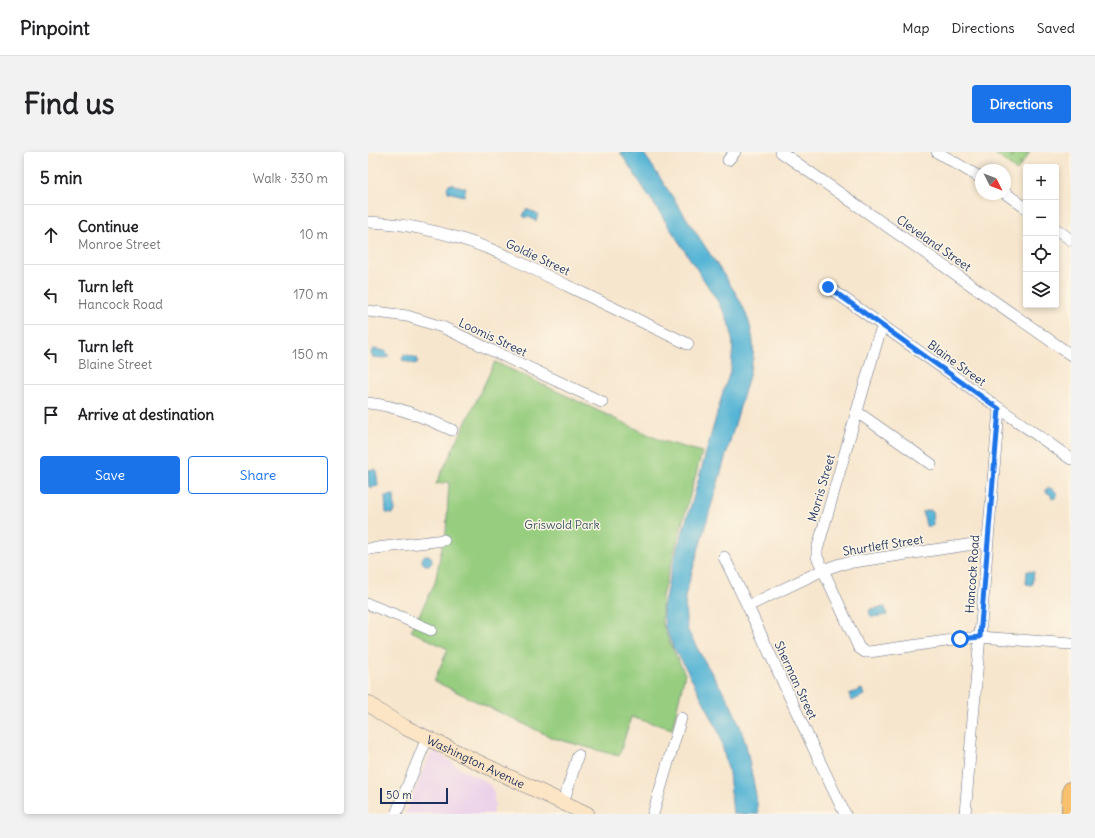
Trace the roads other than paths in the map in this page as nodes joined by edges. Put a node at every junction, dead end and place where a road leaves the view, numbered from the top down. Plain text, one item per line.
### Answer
1 (781, 152) edge
2 (937, 152) edge
3 (975, 174) edge
4 (1011, 197) edge
5 (1023, 206) edge
6 (368, 222) edge
7 (1059, 231) edge
8 (1071, 240) edge
9 (828, 287) dead end
10 (368, 311) edge
11 (883, 326) junction
12 (688, 344) dead end
13 (1071, 355) edge
14 (602, 402) dead end
15 (368, 403) edge
16 (999, 409) junction
17 (857, 412) junction
18 (452, 430) dead end
19 (1071, 459) edge
20 (931, 464) dead end
21 (444, 540) dead end
22 (987, 542) junction
23 (368, 549) edge
24 (724, 558) dead end
25 (823, 570) junction
26 (368, 604) edge
27 (748, 606) junction
28 (431, 630) dead end
29 (980, 637) junction
30 (1071, 644) edge
31 (368, 703) edge
32 (681, 718) dead end
33 (427, 738) junction
34 (578, 755) dead end
35 (1071, 790) edge
36 (561, 801) junction
37 (396, 814) edge
38 (587, 814) edge
39 (653, 814) edge
40 (845, 814) edge
41 (965, 814) edge
42 (1070, 814) edge

1 - 13 street, Cleveland Street
2 - 3 street
4 - 5 street
6 - 12 street, Goldie Street
7 - 8 street
9 - 11 street, Blaine Street
10 - 14 street, Loomis Street
11 - 16 street, Blaine Street
11 - 17 street, Morris Street
15 - 18 street
16 - 19 street, Blaine Street
16 - 22 street, Hancock Road
17 - 20 street
17 - 25 street, Morris Street
21 - 23 street
22 - 25 street, Shurtleff Street
22 - 29 street, Hancock Road
24 - 27 street, Sherman Street
25 - 27 street, Shurtleff Street
25 - 29 street, Morris Street
26 - 28 street
27 - 40 street, Sherman Street
29 - 30 street
29 - 41 street, Hancock Road
31 - 33 street, Washington Avenue
32 - 39 street
33 - 36 street, Washington Avenue
33 - 37 street
34 - 36 street
35 - 42 main road
36 - 38 street, Washington Avenue

